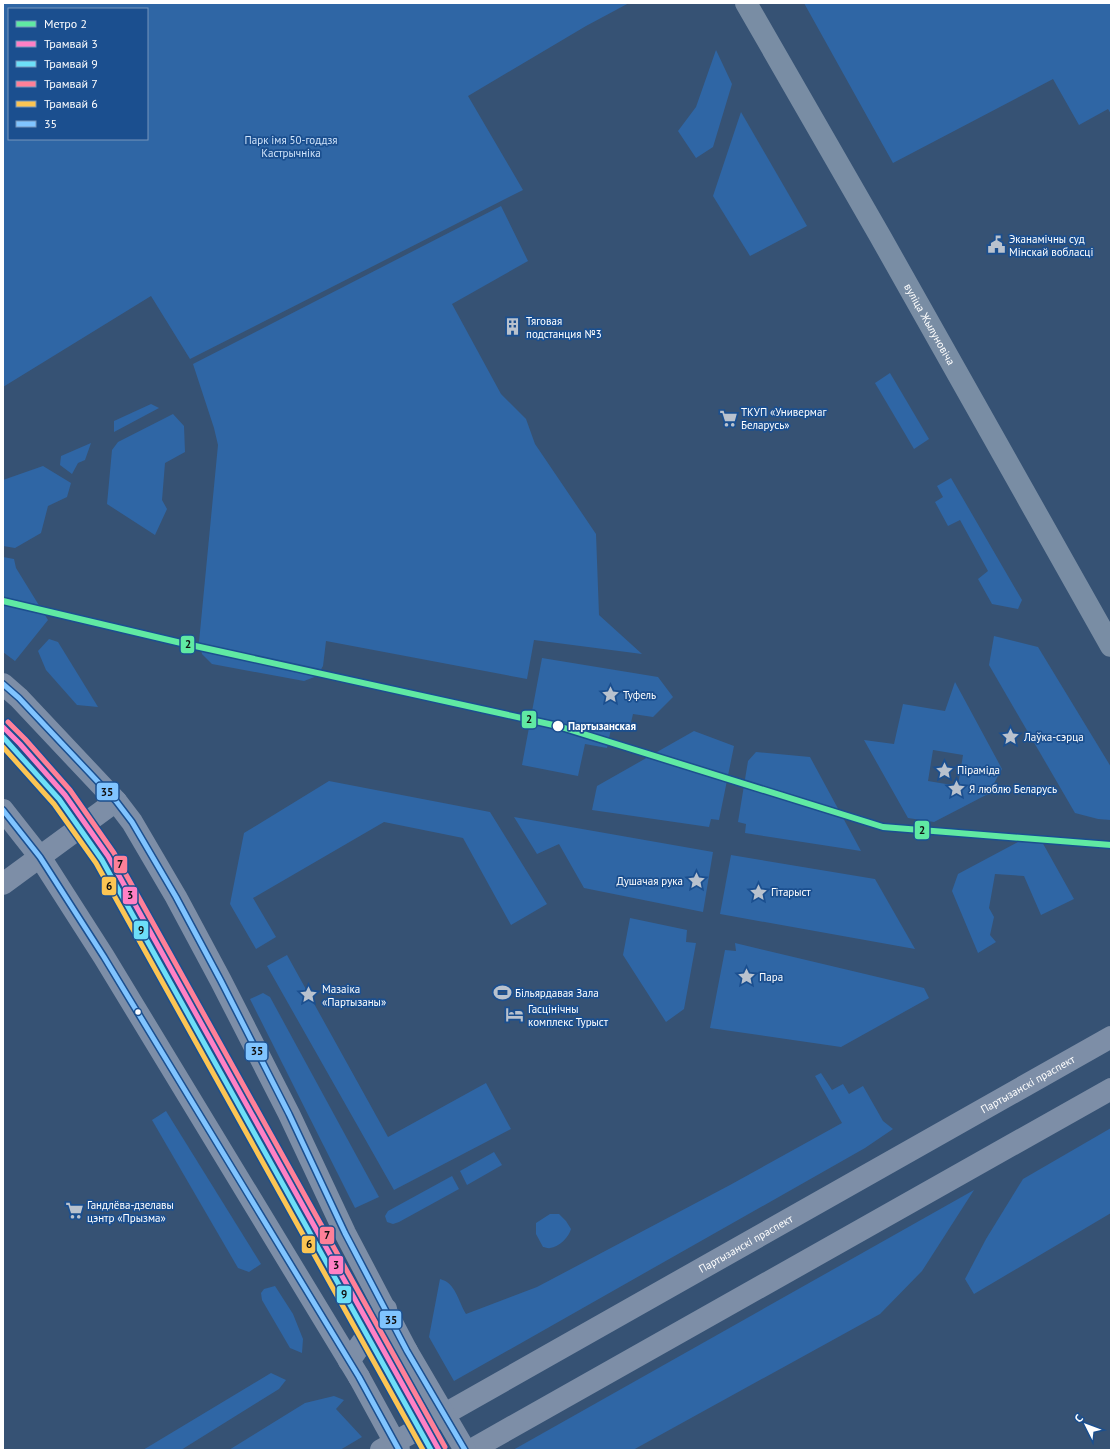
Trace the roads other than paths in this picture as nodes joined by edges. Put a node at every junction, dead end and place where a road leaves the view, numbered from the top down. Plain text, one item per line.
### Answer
1 (746, 3) edge
2 (1111, 646) edge
3 (3, 684) edge
4 (116, 801) junction
5 (3, 810) edge
6 (40, 857) junction
7 (3, 884) edge
8 (1111, 1037) edge
9 (1111, 1089) edge
10 (386, 1309) junction
11 (354, 1369) junction
12 (381, 1450) edge
13 (399, 1450) edge
14 (465, 1450) edge
15 (471, 1450) edge

1 - 2 street, вуліца Жылуновіча
3 - 4 main road
4 - 6 main road
4 - 10 main road
5 - 6 main road
6 - 7 main road
6 - 11 main road
8 - 12 main road, Партызанскі праспект
9 - 15 main road
10 - 11 main road
10 - 14 main road, bridge
11 - 13 main road, bridge

